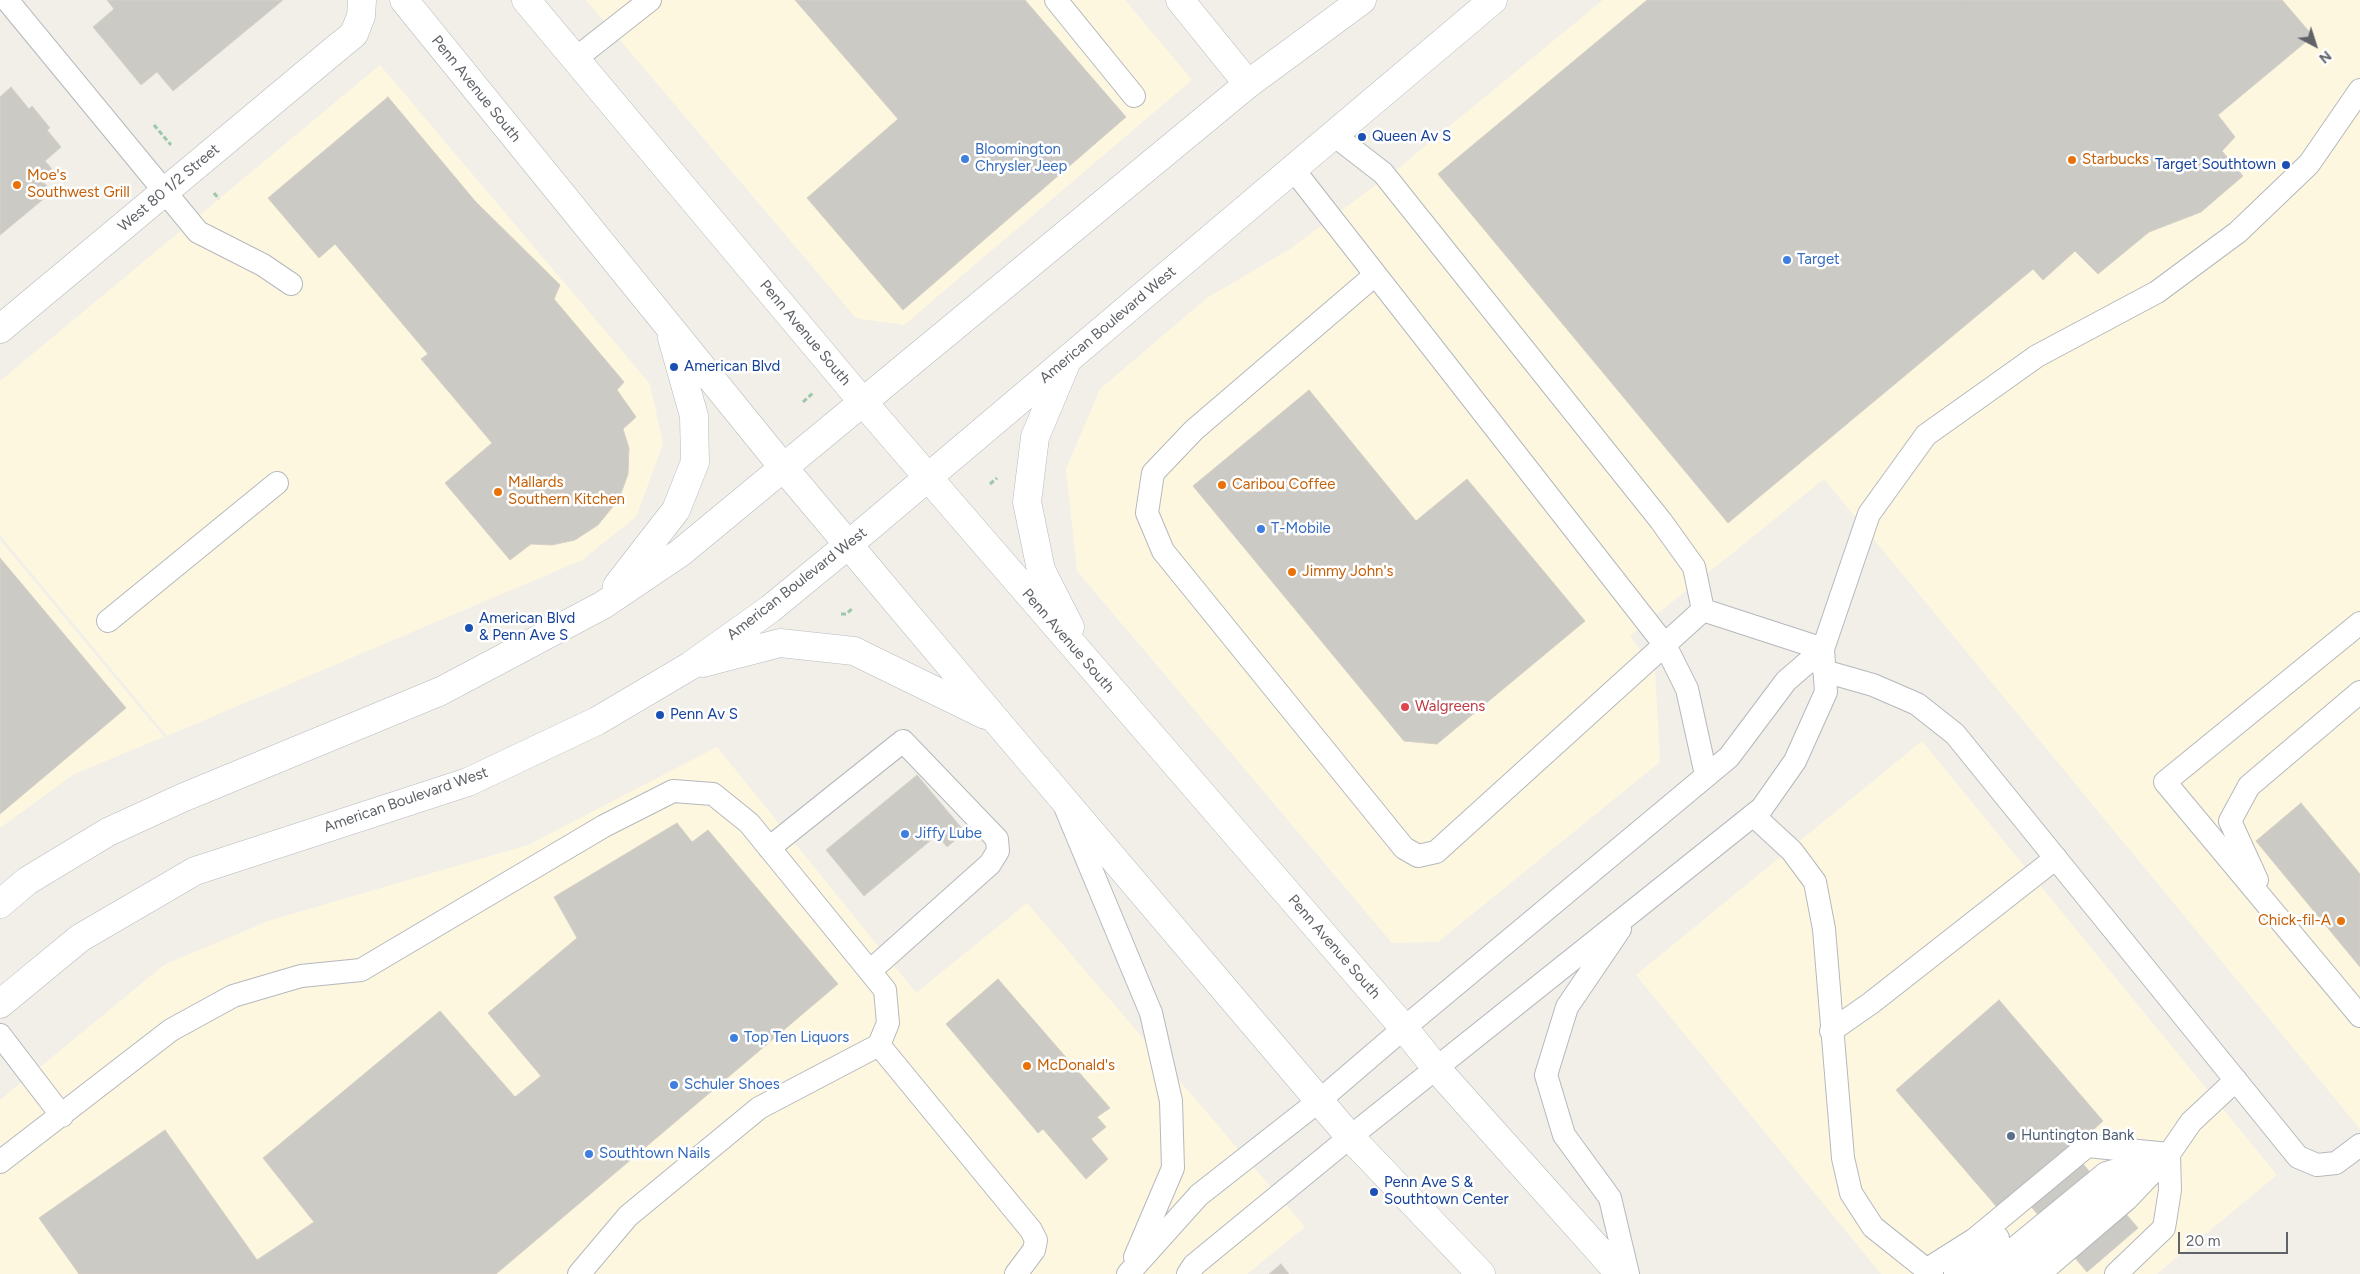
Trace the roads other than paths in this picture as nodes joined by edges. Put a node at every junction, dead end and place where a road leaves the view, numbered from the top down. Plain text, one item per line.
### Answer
1 (362, 0) edge
2 (404, 0) edge
3 (526, 0) edge
4 (650, 0) edge
5 (1056, 0) edge
6 (1180, 0) edge
7 (1362, 0) edge
8 (1493, 0) edge
9 (8, 10) edge
10 (575, 59) junction
11 (1248, 84) junction
12 (2360, 90) edge
13 (1134, 96) dead end
14 (1334, 135) junction
15 (1293, 168) junction
16 (166, 191) junction
17 (1375, 275) junction
18 (291, 284) dead end
19 (668, 327) junction
20 (0, 329) edge
21 (1068, 359) junction
22 (862, 401) junction
23 (783, 467) junction
24 (928, 478) junction
25 (278, 483) dead end
26 (848, 545) junction
27 (603, 605) junction
28 (1703, 610) junction
29 (108, 621) dead end
30 (2360, 623) edge
31 (1665, 645) junction
32 (1823, 660) junction
33 (690, 666) junction
34 (1092, 668) junction
35 (2360, 692) edge
36 (995, 719) junction
37 (1706, 776) junction
38 (1060, 797) junction
39 (1753, 814) junction
40 (769, 848) junction
41 (2056, 858) junction
42 (0, 904) edge
43 (1632, 912) junction
44 (2273, 912) junction
45 (870, 971) junction
46 (0, 1004) edge
47 (2360, 1016) edge
48 (1404, 1028) junction
49 (1831, 1030) junction
50 (0, 1035) edge
51 (879, 1044) junction
52 (1436, 1068) junction
53 (2236, 1080) junction
54 (1320, 1100) junction
55 (62, 1116) junction
56 (1350, 1137) junction
57 (2360, 1145) edge
58 (2169, 1154) junction
59 (0, 1162) edge
60 (1929, 1272) edge
61 (579, 1274) edge
62 (1016, 1274) edge
63 (1128, 1274) edge
64 (1188, 1274) edge
65 (1481, 1274) edge
66 (1620, 1274) edge
67 (1628, 1274) edge
68 (1955, 1274) edge
69 (1983, 1274) edge
70 (2011, 1274) edge
71 (2039, 1274) edge
72 (2059, 1274) edge
73 (2116, 1274) edge

1 - 16 main road, West 80 1/2 Street
2 - 19 main road, Penn Avenue South
3 - 10 main road, Penn Avenue South
4 - 10 lane
5 - 13 lane
6 - 11 main road
7 - 11 main road
8 - 14 main road, American Boulevard West
9 - 16 lane
10 - 22 main road, Penn Avenue South
11 - 22 main road
12 - 32 lane
14 - 15 main road, American Boulevard West
14 - 28 lane
15 - 17 lane
15 - 21 main road, American Boulevard West
16 - 18 lane
16 - 20 main road, West 80 1/2 Street
17 - 31 lane
17 - 31 lane
19 - 23 main road, Penn Avenue South
19 - 27 main road
21 - 24 main road, American Boulevard West
21 - 34 main road
22 - 23 main road
22 - 24 main road, Penn Avenue South
23 - 26 main road, Penn Avenue South
23 - 27 main road
24 - 26 main road, American Boulevard West
24 - 34 main road, Penn Avenue South
25 - 29 lane
26 - 33 main road, American Boulevard West
26 - 36 main road, Penn Avenue South
27 - 42 main road
28 - 31 lane
28 - 32 lane
30 - 44 lane
31 - 37 lane
32 - 37 lane
32 - 39 lane
32 - 41 lane
33 - 36 main road
33 - 46 main road, American Boulevard West
34 - 48 main road, Penn Avenue South
35 - 44 lane
36 - 38 main road, Penn Avenue South
37 - 48 lane
38 - 54 main road, Penn Avenue South
38 - 63 lane
39 - 43 lane
39 - 49 lane
40 - 45 lane
40 - 45 lane
40 - 55 lane
41 - 49 lane
41 - 53 lane
43 - 52 lane
43 - 67 lane
44 - 47 lane
45 - 51 lane
48 - 52 main road, Penn Avenue South
48 - 54 lane
49 - 60 lane
50 - 55 lane
51 - 61 lane
51 - 62 lane
52 - 56 lane
52 - 66 main road, Penn Avenue South
53 - 57 lane
53 - 58 lane
54 - 56 main road, Penn Avenue South
54 - 63 lane
55 - 59 lane
56 - 64 lane
56 - 65 main road, Penn Avenue South
58 - 60 lane
58 - 68 lane
58 - 69 lane
58 - 70 lane
58 - 71 lane
58 - 72 lane
58 - 73 lane

